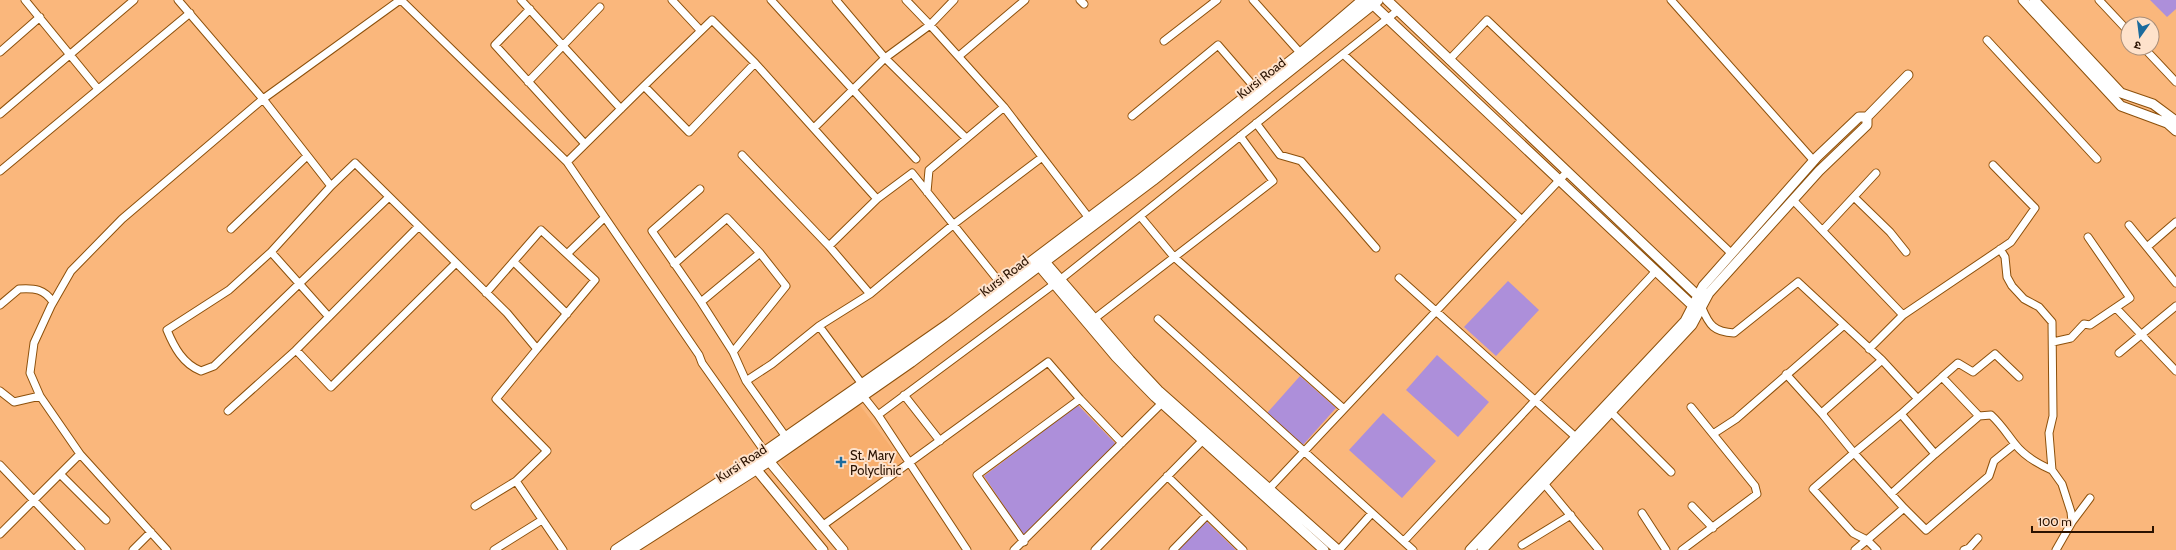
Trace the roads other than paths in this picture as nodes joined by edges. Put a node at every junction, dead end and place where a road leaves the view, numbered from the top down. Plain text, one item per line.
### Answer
1 (25, 0) edge
2 (134, 0) edge
3 (178, 0) edge
4 (401, 0) edge
5 (521, 0) edge
6 (672, 0) edge
7 (771, 0) edge
8 (836, 0) edge
9 (906, 0) edge
10 (954, 0) edge
11 (1025, 0) edge
12 (1216, 0) edge
13 (1253, 0) edge
14 (1363, 0) edge
15 (1388, 0) edge
16 (1671, 0) edge
17 (2023, 0) edge
18 (2099, 0) edge
19 (2036, 1) edge
20 (1373, 2) edge
21 (600, 7) dead end
22 (530, 9) junction
23 (1397, 11) junction
24 (190, 13) junction
25 (40, 17) junction
26 (1387, 19) junction
27 (2120, 22) edge
28 (930, 25) junction
29 (700, 30) junction
30 (1987, 40) dead end
31 (1164, 41) dead end
32 (563, 46) junction
33 (0, 52) edge
34 (1344, 54) junction
35 (70, 56) junction
36 (959, 56) junction
37 (1304, 56) junction
38 (2152, 56) edge
39 (885, 58) junction
40 (1449, 60) junction
41 (755, 63) junction
42 (1908, 75) dead end
43 (528, 82) junction
44 (2176, 82) edge
45 (644, 86) junction
46 (98, 89) junction
47 (854, 89) junction
48 (1256, 89) junction
49 (263, 99) junction
50 (1004, 107) junction
51 (621, 109) junction
52 (0, 114) edge
53 (1132, 116) dead end
54 (1867, 117) junction
55 (2176, 121) edge
56 (1256, 123) junction
57 (814, 128) junction
58 (2176, 131) edge
59 (1240, 136) junction
60 (966, 138) junction
61 (585, 144) junction
62 (742, 155) dead end
63 (308, 156) junction
64 (1042, 158) junction
65 (916, 159) dead end
66 (2097, 159) dead end
67 (1814, 161) junction
68 (567, 162) junction
69 (1993, 165) dead end
70 (0, 171) edge
71 (1568, 172) junction
72 (1876, 173) dead end
73 (1559, 181) junction
74 (331, 186) junction
75 (700, 189) dead end
76 (927, 192) junction
77 (388, 197) junction
78 (1855, 198) junction
79 (877, 199) junction
80 (1793, 200) junction
81 (1140, 216) junction
82 (604, 218) junction
83 (1089, 218) junction
84 (1522, 220) junction
85 (2176, 222) edge
86 (954, 224) junction
87 (2129, 225) dead end
88 (418, 227) junction
89 (231, 229) dead end
90 (1823, 230) junction
91 (2088, 237) dead end
92 (828, 246) junction
93 (2147, 247) junction
94 (1376, 248) dead end
95 (2000, 249) junction
96 (271, 252) junction
97 (1906, 252) dead end
98 (760, 253) junction
99 (1731, 253) junction
100 (567, 254) junction
101 (1174, 258) junction
102 (1039, 260) junction
103 (514, 262) junction
104 (456, 263) junction
105 (674, 264) junction
106 (1656, 271) junction
107 (1399, 278) dead end
108 (1058, 281) junction
109 (2176, 283) edge
110 (299, 284) junction
111 (1001, 284) junction
112 (486, 293) junction
113 (870, 294) junction
114 (1697, 296) junction
115 (53, 302) junction
116 (701, 302) junction
117 (0, 305) edge
118 (2176, 306) edge
119 (1697, 307) junction
120 (2116, 308) junction
121 (1436, 311) junction
122 (567, 314) junction
123 (1903, 314) junction
124 (329, 317) junction
125 (1094, 319) junction
126 (1158, 319) dead end
127 (1844, 325) junction
128 (819, 326) junction
129 (2141, 334) junction
130 (2052, 342) junction
131 (537, 349) junction
132 (1870, 349) junction
133 (296, 350) junction
134 (733, 352) junction
135 (2119, 353) dead end
136 (1882, 360) junction
137 (2176, 371) edge
138 (1786, 374) junction
139 (1942, 377) junction
140 (2019, 377) dead end
141 (746, 380) junction
142 (862, 384) junction
143 (0, 391) edge
144 (904, 395) junction
145 (40, 396) junction
146 (863, 396) junction
147 (1917, 398) junction
148 (1080, 399) junction
149 (1536, 400) junction
150 (1162, 403) junction
151 (1691, 407) dead end
152 (1344, 409) junction
153 (228, 411) dead end
154 (1611, 412) junction
155 (1901, 414) junction
156 (878, 415) junction
157 (1822, 415) junction
158 (1979, 416) junction
159 (1713, 434) junction
160 (786, 437) junction
161 (1206, 437) junction
162 (1579, 440) junction
163 (940, 441) junction
164 (1122, 443) junction
165 (2015, 444) junction
166 (1304, 451) junction
167 (1854, 452) junction
168 (80, 454) junction
169 (1935, 454) junction
170 (767, 456) junction
171 (756, 458) junction
172 (910, 463) junction
173 (0, 465) edge
174 (756, 469) junction
175 (2052, 470) junction
176 (1671, 472) dead end
177 (60, 474) junction
178 (1167, 476) junction
179 (516, 481) junction
180 (1541, 481) junction
181 (1266, 492) junction
182 (1891, 494) junction
183 (2090, 498) dead end
184 (33, 501) junction
185 (475, 506) dead end
186 (1692, 506) dead end
187 (1904, 508) junction
188 (1372, 513) junction
189 (1642, 513) dead end
190 (1207, 515) junction
191 (1571, 516) junction
192 (671, 518) junction
193 (106, 520) dead end
194 (542, 520) junction
195 (2072, 522) junction
196 (822, 526) junction
197 (1713, 528) junction
198 (151, 532) junction
199 (0, 534) edge
200 (1978, 538) dead end
201 (640, 539) junction
202 (1867, 540) junction
203 (1024, 542) junction
204 (1404, 542) junction
205 (1522, 545) dead end
206 (81, 550) edge
207 (133, 550) edge
208 (168, 550) edge
209 (494, 550) edge
210 (563, 550) edge
211 (616, 550) edge
212 (630, 550) edge
213 (823, 550) edge
214 (843, 550) edge
215 (967, 550) edge
216 (1014, 550) edge
217 (1095, 550) edge
218 (1173, 550) edge
219 (1243, 550) edge
220 (1324, 550) edge
221 (1338, 550) edge
222 (1413, 550) edge
223 (1470, 550) edge
224 (1482, 550) edge
225 (1599, 550) edge
226 (1666, 550) edge
227 (1682, 550) edge
228 (1856, 550) edge
229 (1877, 550) edge
230 (1964, 550) edge
231 (2056, 550) edge

1 - 25 street
2 - 35 street
3 - 24 street
4 - 49 street
4 - 68 street
5 - 22 street
6 - 29 street
7 - 47 street
8 - 39 street
9 - 28 street
10 - 28 street
11 - 36 street
12 - 31 street
13 - 37 street
14 - 37 main road, Kursi Road
15 - 23 street
16 - 67 street
17 - 58 street
18 - 27 street
19 - 55 street
20 - 26 street
20 - 37 main road, Kursi Road
21 - 32 street
22 - 32 street
22 - 43 street
23 - 26 street
23 - 40 street
24 - 46 street
24 - 49 street
25 - 33 street
25 - 35 street
26 - 34 street
26 - 73 street
28 - 36 street
28 - 39 street
29 - 41 street
29 - 45 street
30 - 66 street
32 - 43 street
32 - 51 street
34 - 56 street
34 - 84 street
35 - 46 street
35 - 52 street
36 - 50 street
37 - 48 main road, Kursi Road
37 - 102 main road, Kursi Road
38 - 44 street
39 - 47 street
39 - 60 street
40 - 71 street
40 - 99 street
41 - 45 street
41 - 57 street
42 - 54 street
43 - 61 street
45 - 51 street
46 - 70 street
47 - 57 street
47 - 65 street
48 - 53 street
48 - 83 main road, Kursi Road
49 - 63 street
49 - 115 street
50 - 60 street
50 - 64 street
51 - 61 street
54 - 67 street
54 - 80 street
56 - 59 street
56 - 94 street
57 - 79 street
59 - 81 street
59 - 101 street
60 - 76 street
61 - 68 street
62 - 92 street
63 - 74 street
63 - 89 street
64 - 83 street
64 - 86 street
67 - 99 street
68 - 82 street
69 - 95 street
71 - 73 street
71 - 114 street
72 - 78 street
73 - 84 street
73 - 106 street
74 - 77 street
74 - 96 street
75 - 105 street
76 - 79 street
76 - 86 street
77 - 88 street
77 - 110 street
78 - 90 street
78 - 97 street
79 - 92 street
80 - 90 street
80 - 119 street
81 - 101 street
81 - 108 street
82 - 100 street
82 - 170 street
83 - 102 main road, Kursi Road
84 - 121 street
85 - 93 street
86 - 111 street
86 - 113 street
87 - 93 street
88 - 104 street
88 - 124 street
90 - 123 street
91 - 120 street
92 - 113 street
93 - 109 street
95 - 123 street
95 - 130 street
96 - 110 street
96 - 110 street
98 - 105 street
98 - 116 street
98 - 134 street
99 - 114 street
100 - 103 street
100 - 122 street
101 - 125 street
101 - 152 street
102 - 108 street
102 - 111 main road, Kursi Road
102 - 146 main road, Kursi Road
103 - 112 street
103 - 122 street
104 - 112 street
104 - 133 street
105 - 116 street
106 - 119 street
106 - 149 street
107 - 121 street
108 - 125 street
108 - 144 street
108 - 150 street
110 - 124 street
111 - 142 main road, Kursi Road
112 - 131 street
113 - 128 street
114 - 119 street
115 - 117 street
115 - 145 street
116 - 134 street
118 - 129 street
119 - 127 street
119 - 154 street
119 - 162 street
120 - 129 street
120 - 130 street
121 - 149 street
121 - 152 street
122 - 131 street
123 - 132 street
124 - 133 street
125 - 161 street
126 - 166 street
127 - 132 street
127 - 138 street
128 - 141 street
128 - 142 street
129 - 135 street
129 - 137 street
130 - 175 street
131 - 179 street
132 - 136 street
133 - 153 street
134 - 141 street
136 - 147 street
136 - 157 street
138 - 157 street
138 - 159 street
139 - 140 street
139 - 147 street
139 - 158 street
141 - 160 street
142 - 160 main road, Kursi Road
143 - 145 street
144 - 156 street
144 - 163 street
145 - 168 street
146 - 156 street
146 - 170 main road, Kursi Road
147 - 155 street
148 - 163 street
148 - 164 street
148 - 203 street
149 - 162 street
149 - 204 street
150 - 161 street
150 - 164 street
151 - 159 street
152 - 166 street
154 - 162 street
154 - 176 street
155 - 167 street
155 - 169 street
156 - 172 street
157 - 167 street
158 - 165 street
158 - 169 street
159 - 197 street
160 - 170 main road, Kursi Road
161 - 178 street
161 - 181 street
162 - 180 street
163 - 172 street
164 - 203 street
165 - 175 street
165 - 187 street
166 - 181 street
166 - 188 street
167 - 182 street
167 - 202 street
168 - 177 street
168 - 198 street
169 - 182 street
170 - 171 main road, Kursi Road
170 - 174 main road, Kursi Road
170 - 196 street
171 - 174 street
171 - 192 main road, Kursi Road
172 - 196 street
172 - 215 street
173 - 184 street
174 - 192 main road, Kursi Road
174 - 213 street
175 - 195 street
177 - 184 street
177 - 193 street
178 - 190 street
178 - 217 street
179 - 185 street
179 - 194 street
180 - 191 street
180 - 223 street
180 - 224 street
181 - 220 street
181 - 221 street
182 - 187 street
183 - 195 street
184 - 199 street
184 - 206 street
186 - 197 street
187 - 202 street
188 - 204 street
188 - 221 street
189 - 226 street
190 - 218 street
190 - 219 street
191 - 205 street
191 - 225 street
192 - 201 main road, Kursi Road
194 - 209 street
194 - 210 street
195 - 231 street
196 - 214 street
197 - 227 street
198 - 207 street
198 - 208 street
200 - 230 street
201 - 211 main road, Kursi Road
201 - 212 main road, Kursi Road
202 - 228 street
202 - 229 street
203 - 216 street
204 - 222 street

